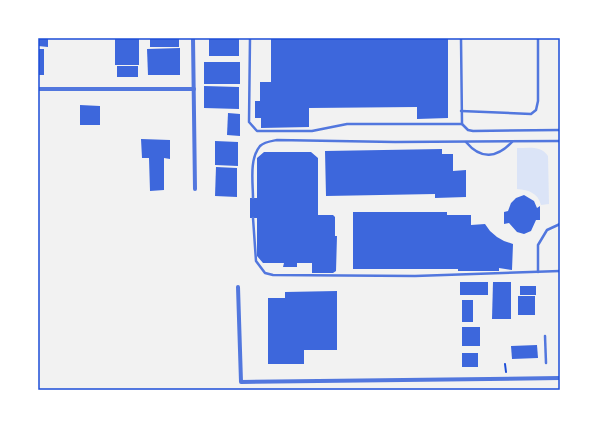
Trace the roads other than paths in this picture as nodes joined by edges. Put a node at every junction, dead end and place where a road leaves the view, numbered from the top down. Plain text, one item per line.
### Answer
1 (193, 38) edge
2 (250, 38) edge
3 (461, 38) edge
4 (538, 38) edge
5 (38, 89) edge
6 (194, 89) junction
7 (461, 111) junction
8 (462, 124) junction
9 (560, 130) edge
10 (560, 141) edge
11 (466, 142) junction
12 (513, 142) junction
13 (195, 189) dead end
14 (253, 198) dead end
15 (253, 218) dead end
16 (560, 224) edge
17 (560, 271) edge
18 (538, 272) junction
19 (238, 287) dead end
20 (545, 336) dead end
21 (546, 363) dead end
22 (560, 378) edge

1 - 6 street
2 - 8 lane
3 - 7 lane
4 - 7 lane
5 - 6 street
6 - 13 street
7 - 8 lane
8 - 9 lane
10 - 12 lane
11 - 12 lane
11 - 12 lane
11 - 14 lane
15 - 18 lane
16 - 18 lane
17 - 18 lane
19 - 22 street
20 - 21 lane

